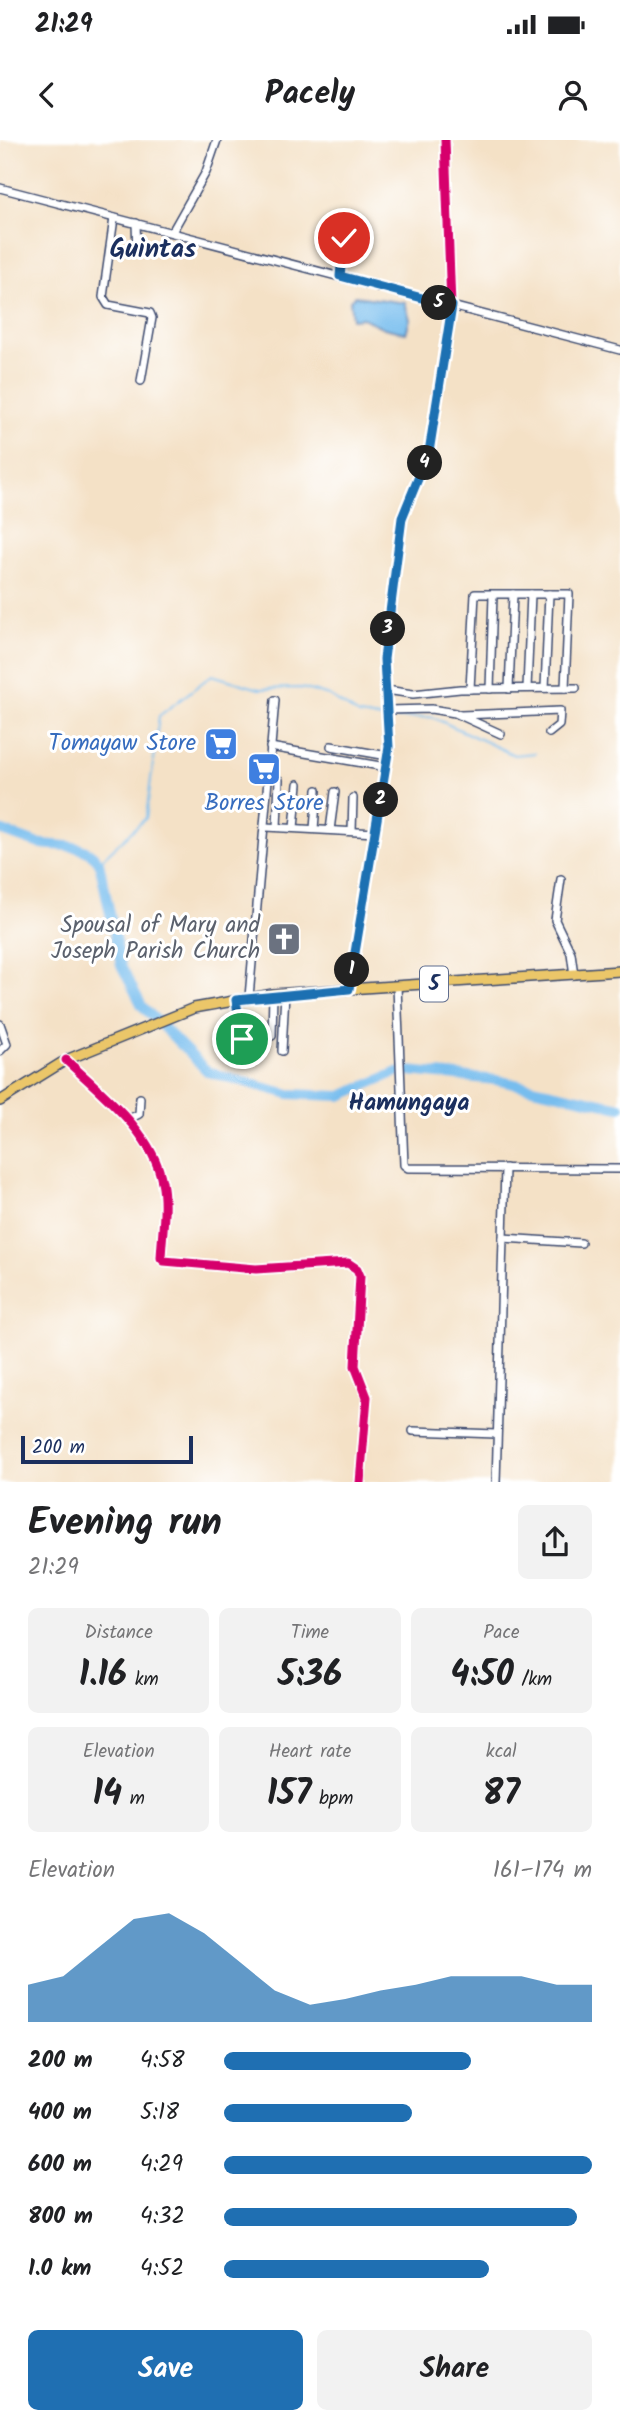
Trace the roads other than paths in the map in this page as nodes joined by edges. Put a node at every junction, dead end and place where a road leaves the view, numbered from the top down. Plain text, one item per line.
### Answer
1 (216, 140) edge
2 (445, 140) edge
3 (0, 188) edge
4 (114, 218) junction
5 (136, 223) junction
6 (172, 232) junction
7 (353, 233) dead end
8 (137, 253) dead end
9 (340, 276) junction
10 (452, 306) junction
11 (620, 350) edge
12 (141, 381) dead end
13 (513, 594) junction
14 (531, 594) junction
15 (549, 594) junction
16 (493, 595) junction
17 (527, 688) junction
18 (545, 688) junction
19 (565, 688) junction
20 (576, 688) dead end
21 (470, 689) junction
22 (490, 689) junction
23 (509, 689) junction
24 (386, 690) junction
25 (275, 700) dead end
26 (388, 712) junction
27 (461, 715) junction
28 (548, 733) dead end
29 (501, 734) dead end
30 (331, 746) dead end
31 (270, 747) junction
32 (388, 755) junction
33 (386, 767) junction
34 (279, 780) dead end
35 (298, 784) dead end
36 (317, 790) dead end
37 (335, 792) dead end
38 (352, 798) dead end
39 (266, 827) junction
40 (277, 827) junction
41 (294, 828) junction
42 (314, 829) junction
43 (330, 830) junction
44 (352, 831) junction
45 (376, 832) junction
46 (561, 879) dead end
47 (620, 971) edge
48 (574, 975) junction
49 (397, 986) junction
50 (349, 989) junction
51 (285, 993) junction
52 (273, 994) junction
53 (249, 997) junction
54 (236, 1000) junction
55 (0, 1024) edge
56 (272, 1036) dead end
57 (242, 1039) dead end
58 (0, 1051) edge
59 (282, 1051) dead end
60 (66, 1060) junction
61 (140, 1098) dead end
62 (0, 1101) edge
63 (127, 1120) junction
64 (505, 1168) junction
65 (620, 1169) edge
66 (503, 1238) junction
67 (581, 1243) dead end
68 (413, 1431) dead end
69 (496, 1434) junction
70 (360, 1482) edge
71 (496, 1482) edge

1 - 6 street
2 - 10 street
3 - 4 street
4 - 5 street
4 - 12 street
5 - 6 street
5 - 8 street
6 - 9 street
7 - 9 street
9 - 10 street
10 - 11 street
10 - 24 street
13 - 14 street
13 - 16 street
13 - 23 street
14 - 15 street
14 - 17 street
15 - 18 street
15 - 19 street
16 - 21 street
16 - 22 street
17 - 18 street
17 - 23 street
18 - 19 street
19 - 20 street
21 - 22 street
21 - 24 street
22 - 23 street
24 - 26 street
25 - 31 street
26 - 27 street
26 - 32 street
27 - 28 street
27 - 29 street
30 - 32 street
31 - 33 street
31 - 39 street
32 - 33 street
33 - 45 street
34 - 40 street
35 - 41 street
36 - 42 street
37 - 43 street
38 - 44 street
39 - 40 street
39 - 53 street
40 - 41 street
41 - 42 street
42 - 43 street
43 - 44 street
44 - 45 street
45 - 50 street
46 - 48 street
47 - 48 main road, 5
48 - 49 main road, 5
49 - 50 main road, 5
49 - 64 street
50 - 51 main road, 5
51 - 52 main road, 5
51 - 59 street
52 - 53 main road, 5
52 - 56 street
53 - 54 main road, 5
54 - 57 street
54 - 60 main road, 5
55 - 58 street
60 - 62 main road, 5
60 - 63 street
61 - 63 street
63 - 70 street
64 - 65 street
64 - 66 street
66 - 67 street
66 - 69 street
68 - 69 street
69 - 71 street

